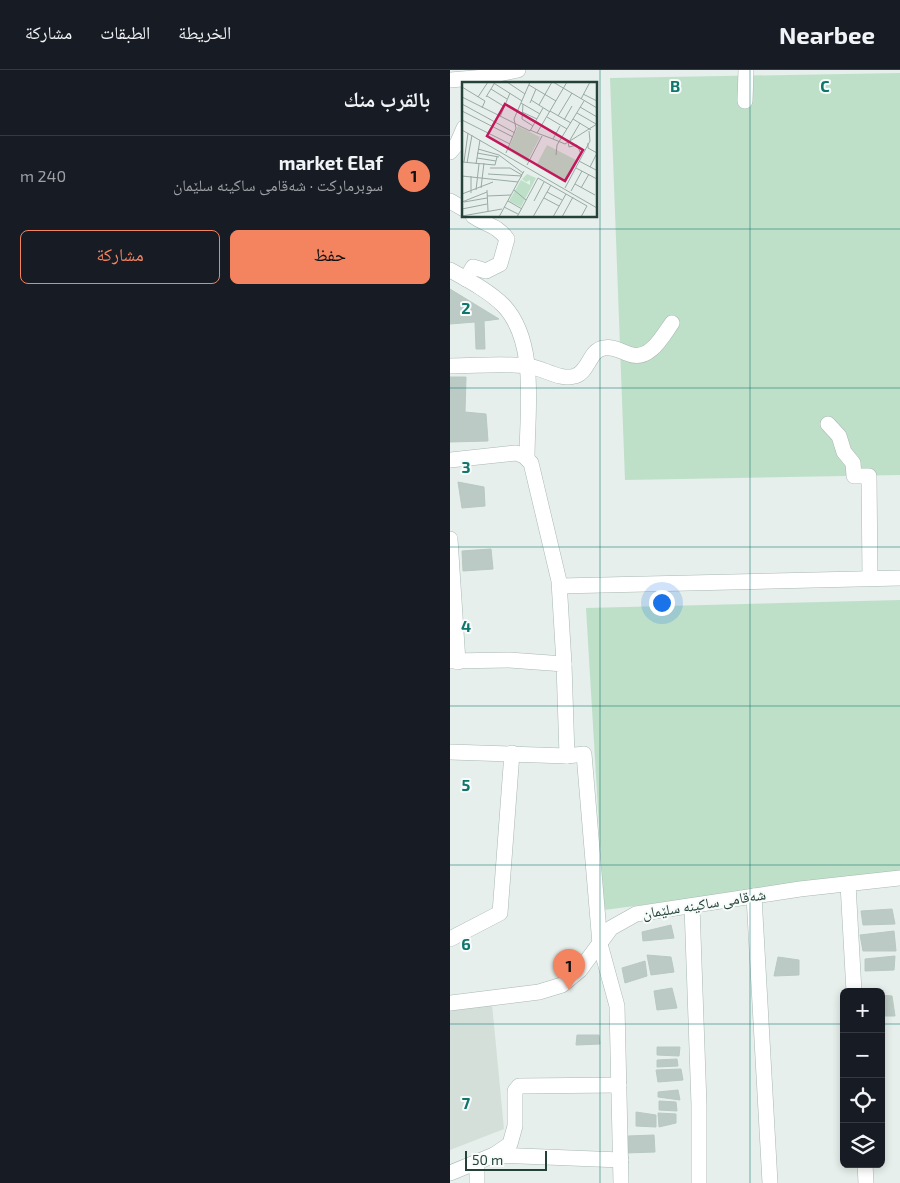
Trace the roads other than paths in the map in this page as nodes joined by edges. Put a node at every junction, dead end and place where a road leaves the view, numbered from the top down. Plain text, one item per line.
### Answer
1 (517, 70) edge
2 (746, 70) edge
3 (450, 80) edge
4 (512, 82) edge
5 (745, 102) dead end
6 (462, 133) edge
7 (450, 152) edge
8 (450, 201) edge
9 (462, 208) edge
10 (476, 218) edge
11 (451, 271) edge
12 (466, 279) junction
13 (672, 324) dead end
14 (450, 366) edge
15 (527, 366) junction
16 (828, 424) dead end
17 (527, 458) junction
18 (450, 460) edge
19 (450, 539) edge
20 (870, 578) junction
21 (900, 578) edge
22 (560, 586) junction
23 (454, 662) edge
24 (564, 664) junction
25 (450, 752) edge
26 (512, 753) junction
27 (567, 756) junction
28 (900, 878) edge
29 (848, 884) junction
30 (754, 896) junction
31 (692, 906) junction
32 (450, 939) edge
33 (600, 944) junction
34 (854, 988) edge
35 (450, 1003) edge
36 (619, 1085) junction
37 (494, 1155) junction
38 (621, 1160) junction
39 (477, 1162) junction
40 (865, 1168) edge
41 (450, 1173) edge
42 (477, 1183) edge
43 (621, 1183) edge
44 (700, 1183) edge
45 (770, 1183) edge
46 (866, 1183) edge

1 - 3 street
1 - 4 street
2 - 5 street
6 - 7 street
8 - 9 street
10 - 12 street
11 - 12 street
12 - 15 street
13 - 15 street
14 - 15 street
15 - 17 street
16 - 20 street
17 - 18 street
17 - 22 street
19 - 23 street
20 - 21 street
20 - 22 street
22 - 24 street
23 - 24 street
24 - 27 street
25 - 26 street
26 - 27 street
26 - 32 street
27 - 33 street
28 - 29 street, شەقامی ساکینە سلێمان
29 - 30 street, شەقامی ساکینە سلێمان
29 - 34 street
30 - 31 street, شەقامی ساکینە سلێمان
30 - 45 street
31 - 33 street, شەقامی ساکینە سلێمان
31 - 44 street
33 - 35 street, شەقامی ساکینە سلێمان
33 - 36 street
36 - 37 street
36 - 38 street
37 - 38 street
37 - 39 street
38 - 43 street
39 - 41 street
39 - 42 street
40 - 46 street

